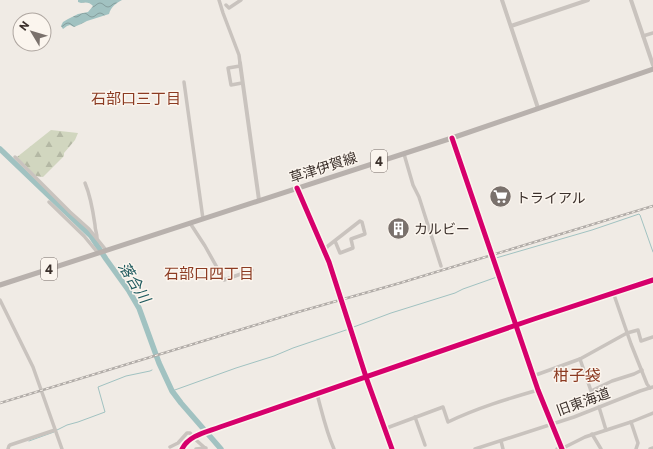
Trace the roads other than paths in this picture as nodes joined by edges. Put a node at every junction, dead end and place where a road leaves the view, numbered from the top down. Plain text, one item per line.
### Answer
1 (219, 0) edge
2 (241, 0) edge
3 (502, 0) edge
4 (588, 0) edge
5 (630, 0) edge
6 (226, 5) dead end
7 (511, 26) junction
8 (653, 33) edge
9 (643, 36) junction
10 (240, 64) junction
11 (653, 65) edge
12 (653, 69) edge
13 (184, 82) dead end
14 (242, 83) junction
15 (538, 108) junction
16 (452, 138) junction
17 (404, 154) junction
18 (15, 157) dead end
19 (85, 183) dead end
20 (297, 188) junction
21 (259, 200) junction
22 (49, 202) dead end
23 (203, 219) junction
24 (190, 223) junction
25 (97, 238) junction
26 (335, 241) junction
27 (324, 250) junction
28 (102, 252) junction
29 (441, 266) dead end
30 (252, 270) dead end
31 (653, 280) edge
32 (0, 285) edge
33 (613, 292) junction
34 (0, 300) edge
35 (516, 325) junction
36 (627, 332) junction
37 (653, 337) edge
38 (580, 359) junction
39 (642, 370) junction
40 (533, 376) junction
41 (366, 377) junction
42 (652, 388) edge
43 (538, 390) junction
44 (317, 394) junction
45 (599, 407) junction
46 (653, 413) edge
47 (415, 417) junction
48 (631, 422) junction
49 (551, 424) junction
50 (384, 429) junction
51 (55, 430) junction
52 (606, 430) junction
53 (191, 434) dead end
54 (592, 434) junction
55 (196, 440) dead end
56 (501, 441) junction
57 (425, 445) dead end
58 (170, 448) edge
59 (206, 448) edge
60 (653, 448) edge
61 (8, 449) edge
62 (62, 449) edge
63 (165, 449) edge
64 (182, 449) edge
65 (196, 449) edge
66 (334, 449) edge
67 (392, 449) edge
68 (475, 449) edge
69 (503, 449) edge
70 (557, 449) edge
71 (562, 449) edge
72 (601, 449) edge
73 (636, 449) edge
74 (650, 449) edge

1 - 10 street
2 - 6 street
3 - 7 street
4 - 7 street
5 - 9 street
7 - 15 street
8 - 9 street
9 - 11 street
10 - 14 street
10 - 14 street
12 - 15 main road, 草津伊賀線 / 4
13 - 23 street
14 - 21 street
15 - 16 main road, 草津伊賀線 / 4
16 - 17 main road, 草津伊賀線 / 4
16 - 35 street
17 - 20 main road, 草津伊賀線 / 4
17 - 29 street
18 - 25 street
19 - 25 street
20 - 21 main road, 草津伊賀線 / 4
20 - 27 street
21 - 23 main road, 草津伊賀線 / 4
22 - 28 street
23 - 24 main road, 草津伊賀線 / 4
24 - 28 main road, 草津伊賀線 / 4
24 - 30 street
25 - 28 street
26 - 26 street
26 - 27 street
27 - 41 street
28 - 32 main road, 草津伊賀線 / 4
31 - 33 street
33 - 35 street
33 - 36 street
34 - 51 street
35 - 40 street
35 - 41 street
36 - 37 street
36 - 38 street
36 - 39 street
38 - 39 street
38 - 40 street
39 - 42 street
40 - 43 street
41 - 44 street
41 - 50 street
42 - 45 street, 旧東海道
43 - 47 street
43 - 49 street
44 - 64 street
44 - 66 street
45 - 49 street, 旧東海道
45 - 52 street
46 - 48 street
47 - 50 street
47 - 57 street
48 - 52 street
48 - 73 street
49 - 56 street, 旧東海道
49 - 71 street
50 - 67 street
51 - 61 street
51 - 62 street
52 - 54 street
53 - 58 street
54 - 71 street
54 - 72 street
55 - 59 street
56 - 68 street, 旧東海道
56 - 69 street
58 - 63 street
59 - 65 street
60 - 74 street
70 - 71 street

